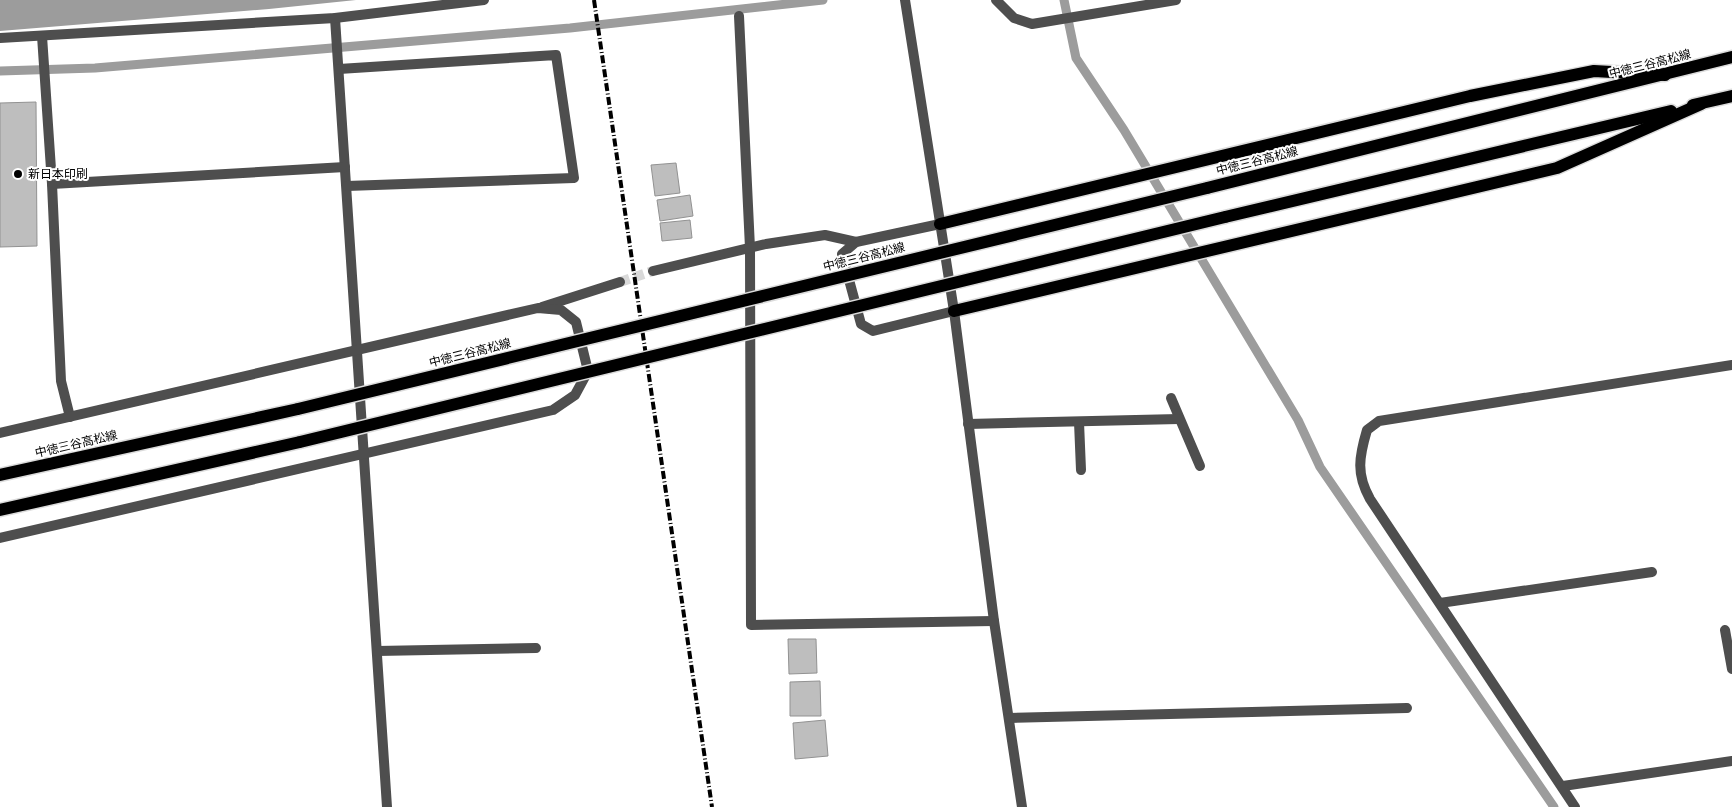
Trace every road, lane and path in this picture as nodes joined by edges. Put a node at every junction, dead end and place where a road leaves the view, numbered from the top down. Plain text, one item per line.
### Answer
1 (484, 0) edge
2 (905, 0) edge
3 (996, 0) edge
4 (1176, 0) edge
5 (739, 16) dead end
6 (335, 18) junction
7 (42, 36) junction
8 (0, 38) edge
9 (1732, 57) edge
10 (339, 69) junction
11 (1665, 74) junction
12 (1732, 96) edge
13 (1701, 104) junction
14 (345, 167) junction
15 (52, 184) junction
16 (347, 186) junction
17 (940, 224) junction
18 (856, 242) junction
19 (750, 248) junction
20 (653, 271) tunnel mouth
21 (620, 282) tunnel mouth
22 (538, 308) junction
23 (954, 311) junction
24 (358, 349) junction
25 (1732, 365) edge
26 (1171, 398) dead end
27 (70, 417) junction
28 (1179, 419) junction
29 (1079, 422) junction
30 (968, 424) junction
31 (0, 433) edge
32 (364, 455) junction
33 (1200, 466) dead end
34 (1081, 470) dead end
35 (0, 475) edge
36 (0, 510) edge
37 (0, 538) edge
38 (1652, 572) dead end
39 (1440, 603) junction
40 (994, 620) junction
41 (1725, 630) dead end
42 (536, 648) dead end
43 (377, 651) junction
44 (1732, 669) edge
45 (1406, 708) dead end
46 (1009, 718) junction
47 (1732, 761) edge
48 (1563, 786) junction
49 (387, 807) edge
50 (1022, 807) edge
51 (1575, 807) edge

1 - 6 street
2 - 17 street
3 - 4 street
5 - 19 street
6 - 7 street
6 - 10 street
7 - 8 street
7 - 15 street
9 - 11 main road, 中徳三谷高松線
10 - 14 street
10 - 16 street
11 - 17 main road
11 - 35 main road, 中徳三谷高松線, bridge
12 - 13 main road
13 - 23 main road
13 - 36 main road, bridge
14 - 15 street
14 - 16 street
15 - 27 street
16 - 24 street
17 - 18 street
17 - 23 street
18 - 19 street
18 - 23 street
19 - 20 street
19 - 40 street
21 - 22 street
22 - 24 street
22 - 32 street
23 - 30 street
24 - 27 street
24 - 32 street
25 - 39 street
26 - 28 street
27 - 31 street
28 - 29 street
28 - 33 street
29 - 30 street
29 - 34 street
30 - 40 street
32 - 37 street
32 - 43 street
38 - 39 street
39 - 48 street
40 - 46 street
41 - 44 street
42 - 43 street
43 - 49 street
45 - 46 street
46 - 50 street
47 - 48 street
48 - 51 street

